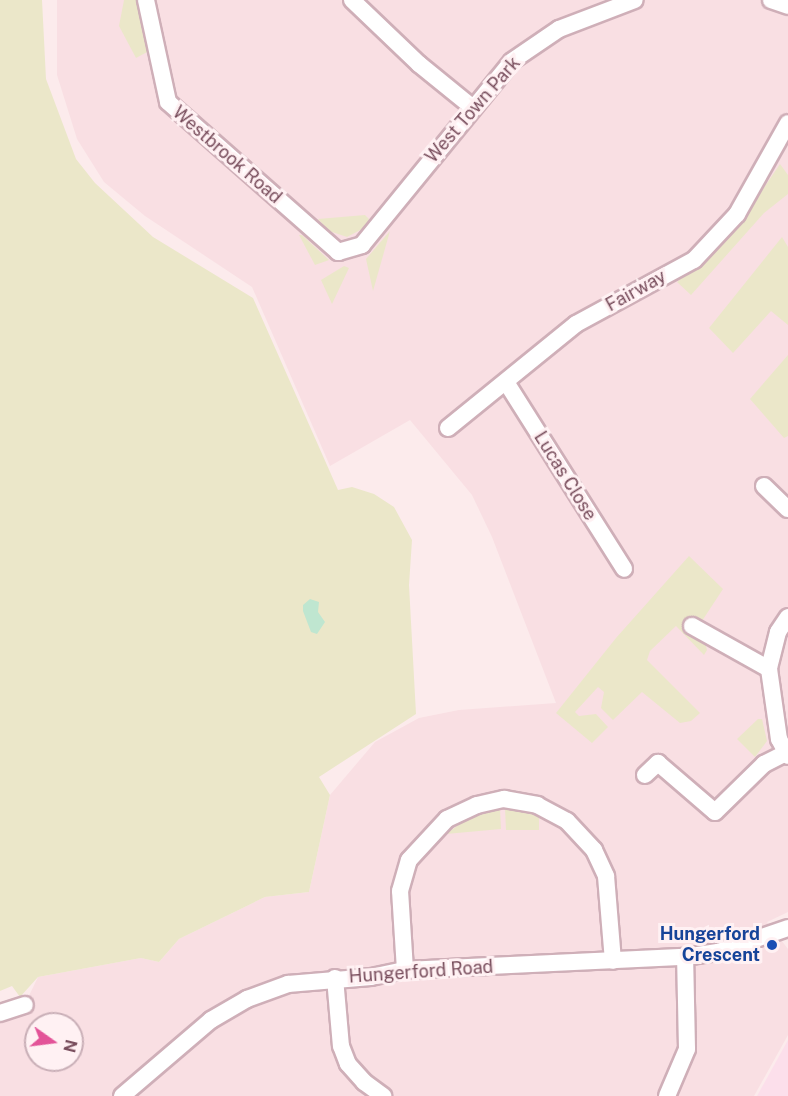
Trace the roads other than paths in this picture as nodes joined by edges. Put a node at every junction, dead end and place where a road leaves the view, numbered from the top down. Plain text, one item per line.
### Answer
1 (146, 0) edge
2 (352, 0) edge
3 (635, 0) edge
4 (771, 0) edge
5 (788, 6) edge
6 (472, 107) junction
7 (788, 123) edge
8 (338, 252) joint
9 (506, 382) junction
10 (448, 428) dead end
11 (764, 486) dead end
12 (788, 509) edge
13 (624, 570) dead end
14 (788, 617) edge
15 (692, 626) dead end
16 (769, 669) junction
17 (786, 755) edge
18 (645, 775) dead end
19 (788, 928) edge
20 (685, 957) junction
21 (613, 961) junction
22 (405, 970) junction
23 (335, 978) junction
24 (25, 1005) dead end
25 (0, 1013) edge
26 (122, 1096) edge
27 (383, 1096) edge
28 (667, 1096) edge

1 - 8 street, Westbrook Road
2 - 6 street
3 - 6 street, West Town Park
4 - 5 street
6 - 8 street, West Town Park
7 - 9 street, Fairway
9 - 10 street, Fairway
9 - 13 street, Lucas Close
11 - 12 street
14 - 16 street
15 - 16 street
16 - 17 street
17 - 18 street
19 - 20 street, Hungerford Road
20 - 21 street, Hungerford Road
20 - 28 street
21 - 22 street, Hungerford Road
21 - 22 street
22 - 23 street, Hungerford Road
23 - 26 street, Hungerford Road
23 - 27 street
24 - 25 street

